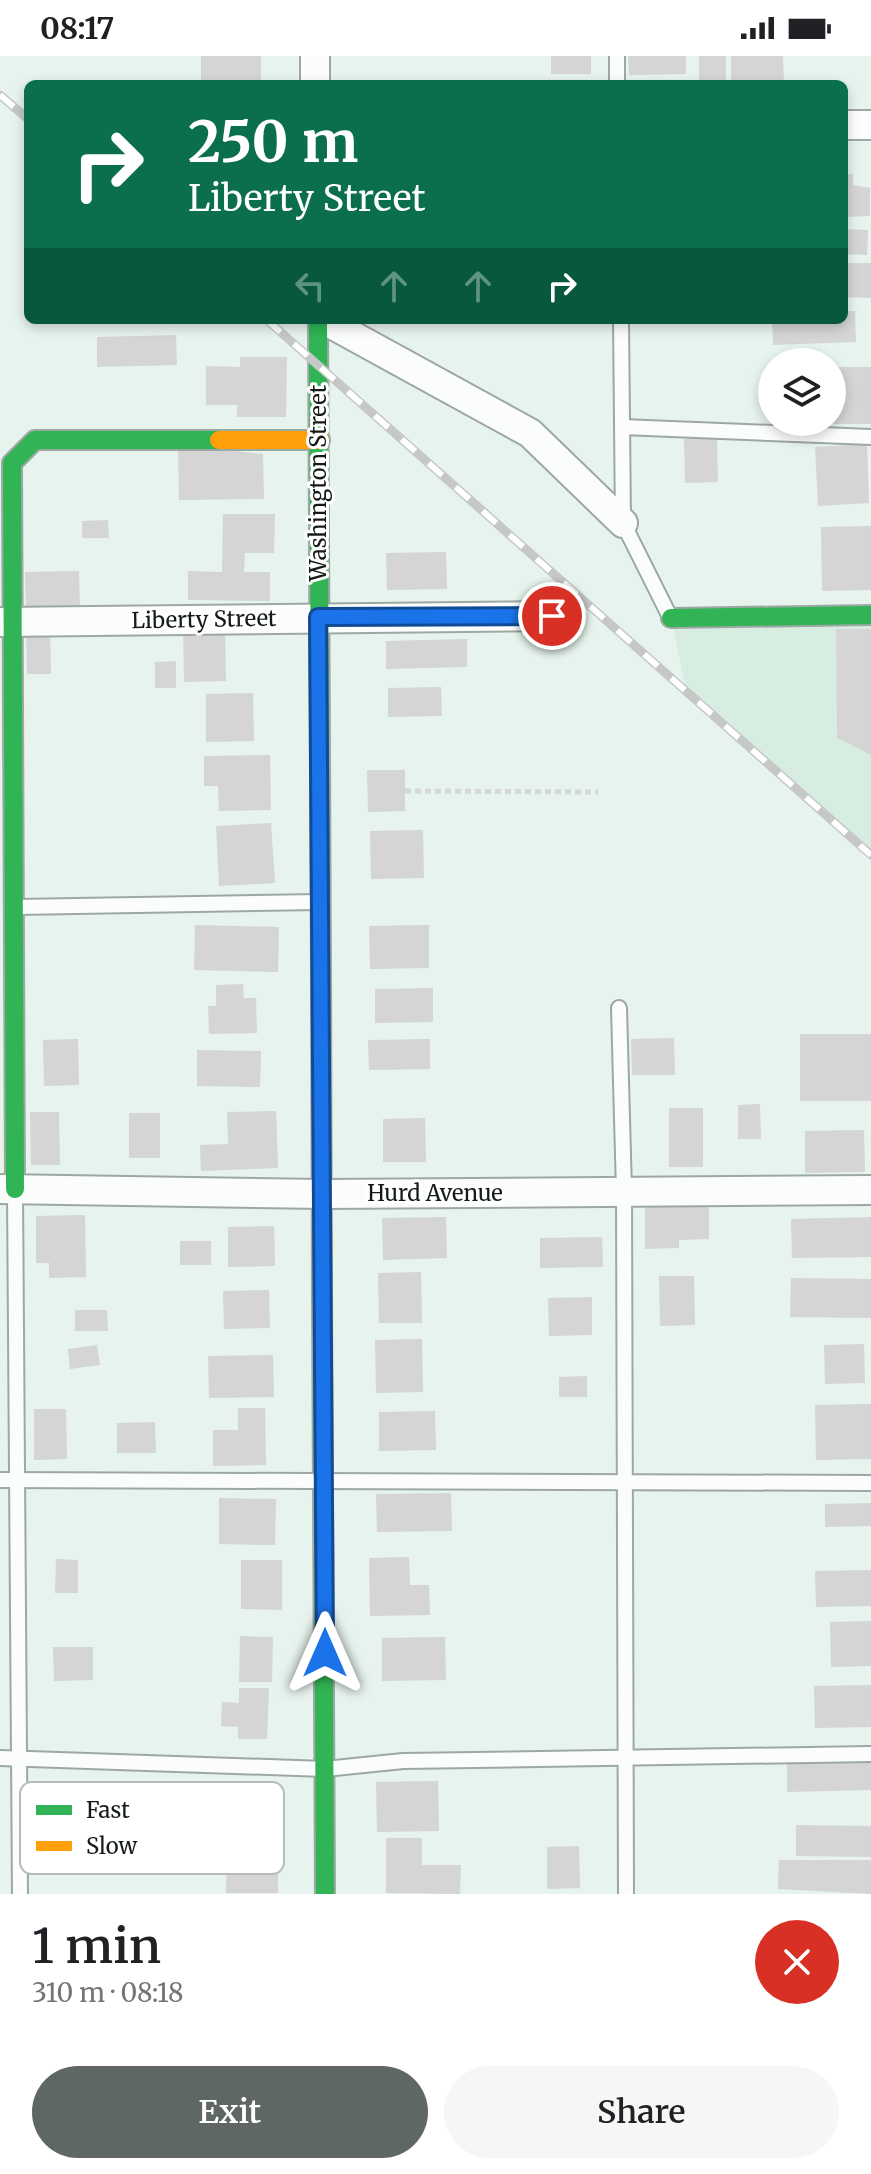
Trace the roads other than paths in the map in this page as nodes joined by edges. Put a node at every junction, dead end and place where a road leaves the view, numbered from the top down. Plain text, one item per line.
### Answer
1 (315, 56) edge
2 (617, 56) edge
3 (315, 80) edge
4 (617, 80) edge
5 (848, 125) edge
6 (871, 125) edge
7 (321, 324) edge
8 (328, 324) edge
9 (621, 324) edge
10 (622, 427) junction
11 (871, 437) edge
12 (320, 440) junction
13 (623, 523) junction
14 (871, 615) edge
15 (552, 616) dead end
16 (318, 617) junction
17 (671, 618) joint
18 (6, 622) edge
19 (320, 902) junction
20 (7, 907) edge
21 (619, 1008) dead end
22 (8, 1189) edge
23 (871, 1190) edge
24 (624, 1191) junction
25 (323, 1194) junction
26 (325, 1479) junction
27 (625, 1479) junction
28 (0, 1480) edge
29 (17, 1481) junction
30 (871, 1483) edge
31 (871, 1754) edge
32 (0, 1758) edge
33 (625, 1758) junction
34 (19, 1759) junction
35 (325, 1769) junction
36 (20, 1894) edge
37 (325, 1894) edge
38 (626, 1894) edge

1 - 3 street
2 - 4 lane
5 - 6 street
7 - 12 street, Washington Street
8 - 13 street
9 - 10 lane
10 - 11 lane
10 - 13 lane
12 - 16 street, Washington Street
12 - 18 street
13 - 17 lane
14 - 17 street
15 - 16 street, Liberty Street
16 - 18 street, Liberty Street
16 - 19 street, Washington Street
18 - 20 street
19 - 20 lane
19 - 25 street, Washington Street
20 - 22 street
21 - 24 lane
22 - 25 street, Hurd Avenue
22 - 29 lane
23 - 24 street, Hurd Avenue
24 - 25 street, Hurd Avenue
24 - 27 lane
25 - 26 street, Washington Street
26 - 27 lane
26 - 29 lane
26 - 35 street, Washington Street
27 - 30 lane
27 - 33 lane
28 - 29 lane
29 - 34 lane
31 - 33 lane
32 - 34 lane
33 - 35 lane
33 - 38 lane
34 - 35 lane
34 - 36 lane
35 - 37 street, Washington Street

